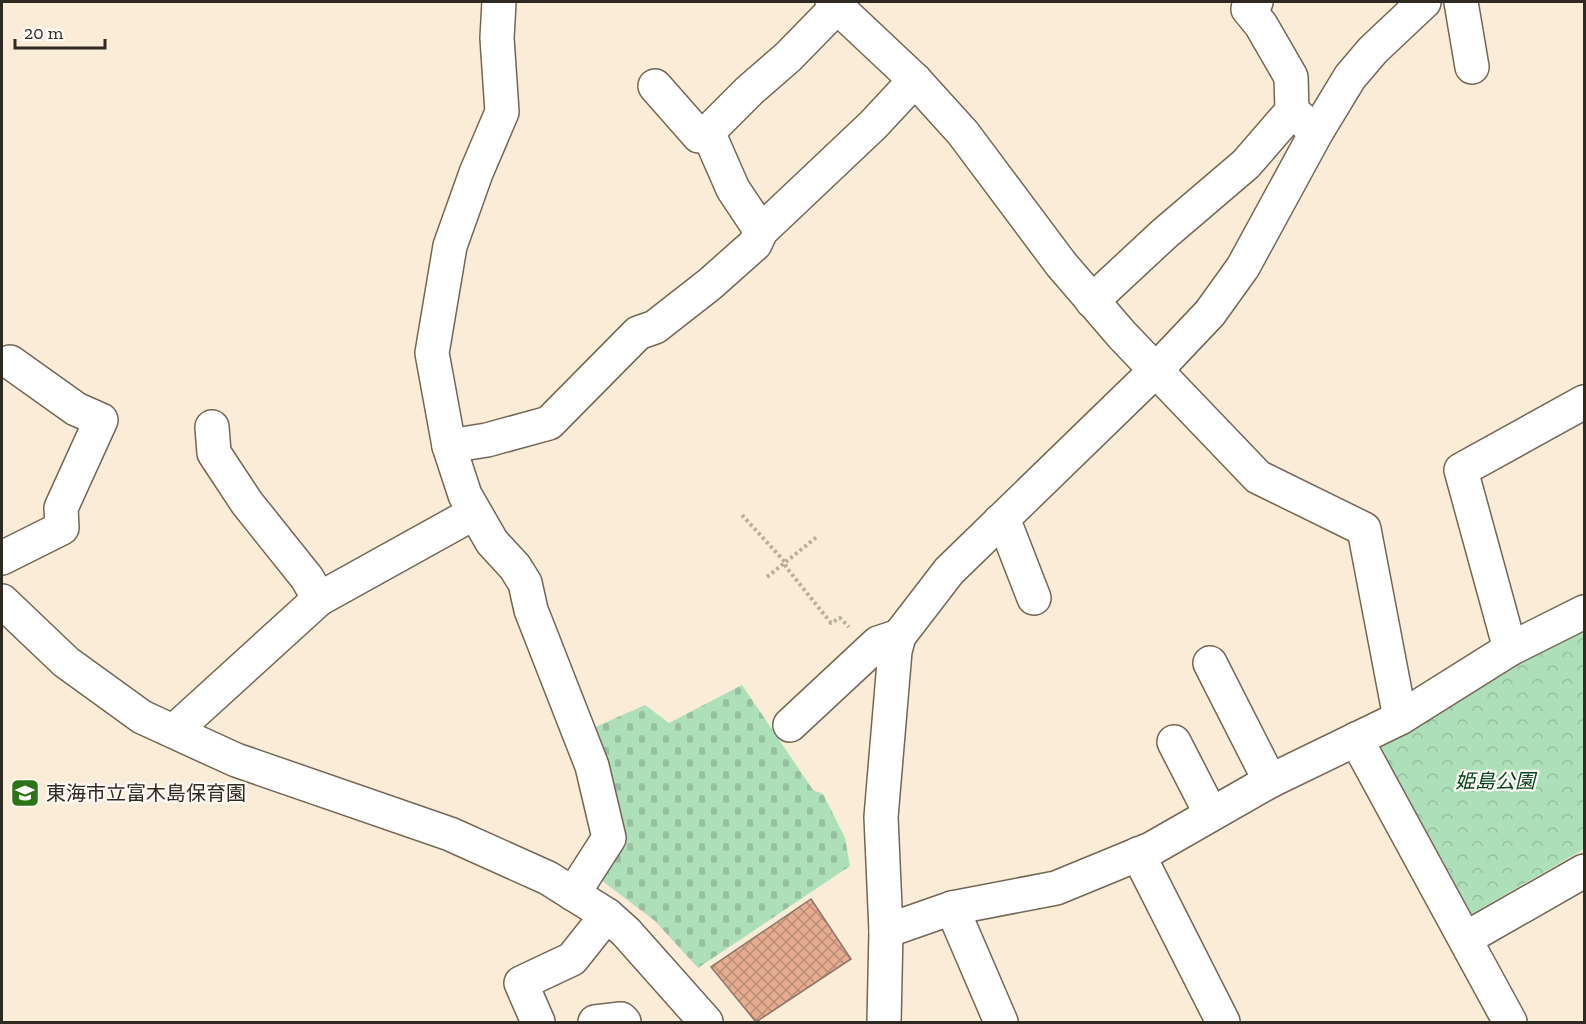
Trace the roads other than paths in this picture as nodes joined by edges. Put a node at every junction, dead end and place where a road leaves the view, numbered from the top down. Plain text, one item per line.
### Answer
1 (499, 2) edge
2 (1256, 2) edge
3 (1424, 2) edge
4 (1461, 2) edge
5 (834, 4) edge
6 (1472, 67) dead end
7 (915, 80) junction
8 (655, 86) dead end
9 (1292, 111) junction
10 (708, 132) junction
11 (1316, 133) junction
12 (761, 231) junction
13 (1092, 301) junction
14 (10, 362) dead end
15 (1156, 370) junction
16 (1584, 402) edge
17 (212, 427) dead end
18 (449, 446) junction
19 (474, 513) junction
20 (1000, 521) junction
21 (2, 558) edge
22 (1034, 598) dead end
23 (319, 599) junction
24 (6, 612) edge
25 (1584, 612) edge
26 (899, 636) junction
27 (1510, 650) junction
28 (1210, 663) dead end
29 (1400, 718) junction
30 (790, 725) dead end
31 (174, 731) junction
32 (1356, 739) junction
33 (1174, 742) dead end
34 (1270, 781) junction
35 (1211, 814) junction
36 (1138, 854) junction
37 (1584, 871) edge
38 (573, 894) junction
39 (952, 908) junction
40 (607, 915) junction
41 (886, 931) junction
42 (1477, 932) dead end
43 (538, 1023) edge
44 (595, 1023) edge
45 (624, 1023) edge
46 (706, 1023) edge
47 (884, 1023) edge
48 (1001, 1023) edge
49 (1223, 1023) edge
50 (1510, 1023) edge

1 - 18 street
2 - 9 street
3 - 11 street
4 - 6 street
5 - 7 street
5 - 10 street
7 - 12 street
7 - 13 street
8 - 10 street
9 - 11 street
9 - 13 street
10 - 12 street
11 - 15 street
12 - 18 street
13 - 15 street
14 - 21 street
15 - 20 street
15 - 29 street
16 - 27 street
17 - 23 street
18 - 19 street
19 - 23 street
19 - 38 street
20 - 22 street
20 - 26 street
23 - 31 street
24 - 31 street
25 - 27 street
26 - 30 street
26 - 41 street
27 - 29 street
28 - 34 street
29 - 32 street
31 - 38 street
32 - 34 street
32 - 50 street
33 - 35 street
34 - 35 street
35 - 36 street
36 - 39 street
36 - 49 street
37 - 42 street
38 - 40 street
39 - 41 street
39 - 48 street
40 - 43 street
40 - 46 street
41 - 47 street
44 - 45 street

